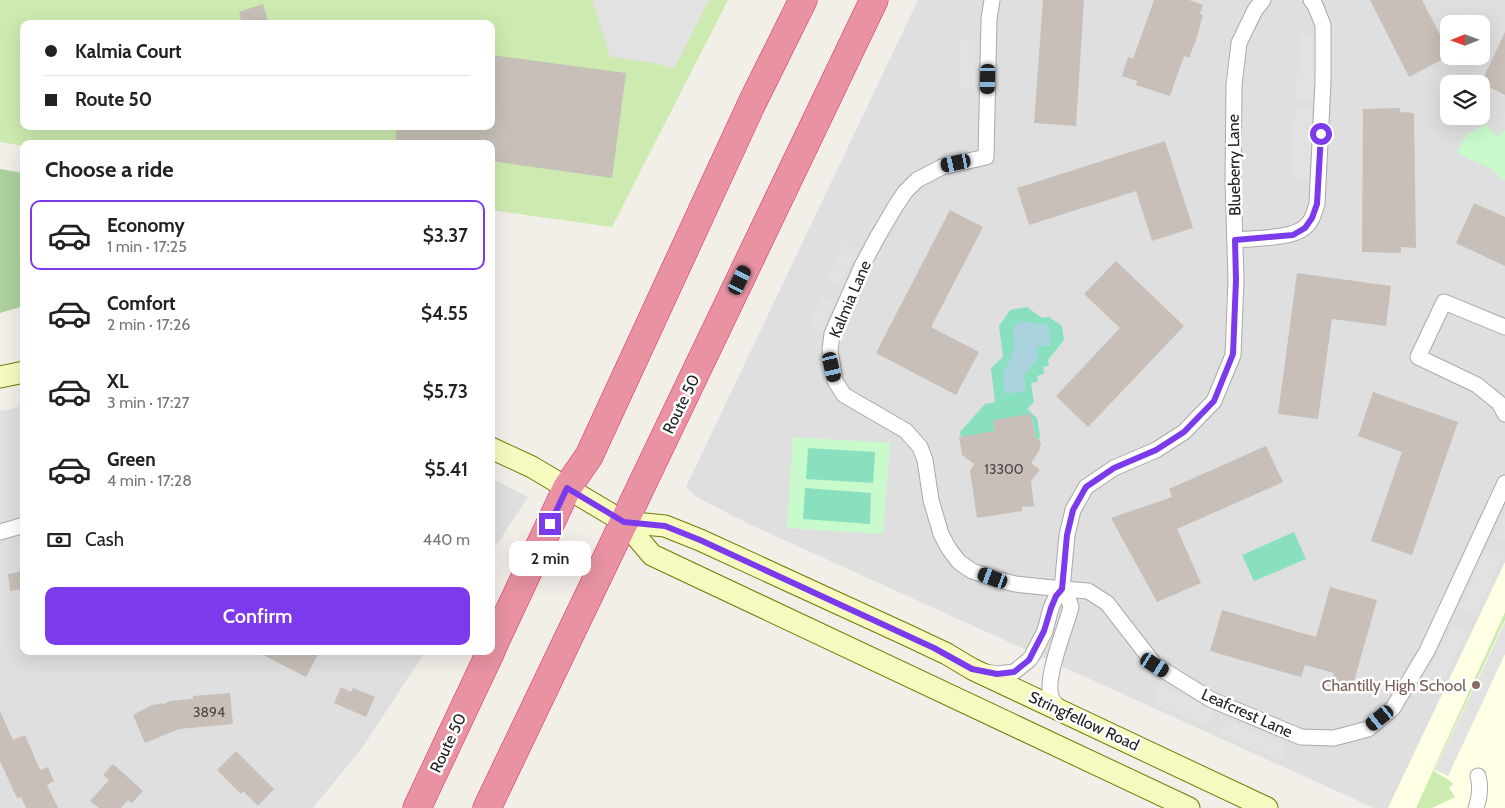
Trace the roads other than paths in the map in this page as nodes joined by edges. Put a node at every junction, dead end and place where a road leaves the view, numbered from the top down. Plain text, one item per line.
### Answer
1 (803, 0) edge
2 (874, 0) edge
3 (992, 0) edge
4 (1263, 0) edge
5 (1311, 0) edge
6 (1235, 240) junction
7 (1505, 327) edge
8 (20, 373) edge
9 (0, 377) edge
10 (1505, 414) edge
11 (495, 450) edge
12 (1505, 483) edge
13 (567, 488) junction
14 (624, 522) junction
15 (20, 526) edge
16 (0, 532) edge
17 (1062, 589) junction
18 (495, 642) edge
19 (489, 655) edge
20 (972, 669) junction
21 (1070, 715) junction
22 (1478, 776) dead end
23 (417, 808) edge
24 (487, 808) edge
25 (1189, 808) edge
26 (1267, 808) edge
27 (1476, 808) edge

1 - 13 highway, Route 50
2 - 14 highway, Route 50
3 - 17 street, Kalmia Lane
4 - 6 street, Blueberry Lane
5 - 6 street
6 - 17 street, Blueberry Lane
7 - 10 street
8 - 9 main road
11 - 13 main road, Stringfellow Road
12 - 17 street, Leafcrest Lane
13 - 14 main road, Stringfellow Road
13 - 18 highway, Route 50
14 - 20 main road, Stringfellow Road
14 - 24 highway, Route 50
14 - 25 main road, Stringfellow Road
15 - 16 street
17 - 20 street, Blueberry Lane
17 - 21 street, Blueberry Lane
19 - 23 highway, Route 50
20 - 21 main road, Stringfellow Road
21 - 26 main road, Stringfellow Road
22 - 27 street

